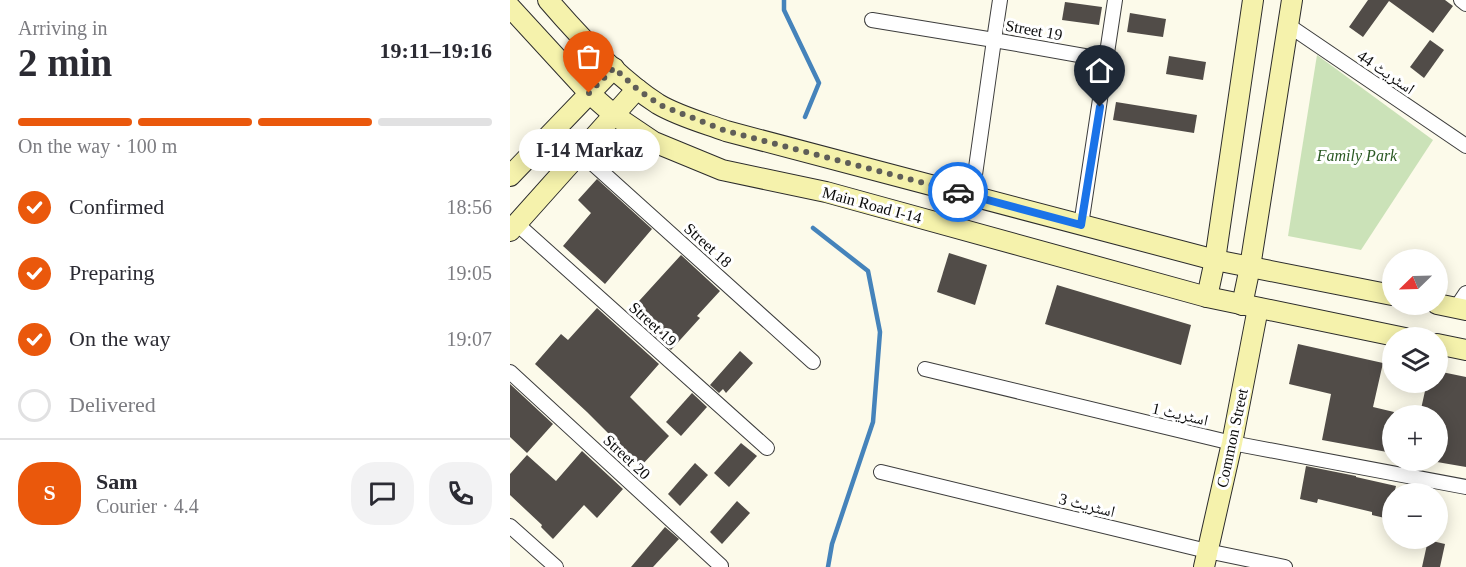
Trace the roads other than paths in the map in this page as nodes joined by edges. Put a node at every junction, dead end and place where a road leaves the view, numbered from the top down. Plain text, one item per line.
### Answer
1 (548, 0) edge
2 (1000, 0) edge
3 (1115, 0) edge
4 (1253, 0) edge
5 (1292, 0) edge
6 (1461, 0) edge
7 (1466, 4) edge
8 (510, 7) edge
9 (872, 20) dead end
10 (1288, 25) junction
11 (994, 40) junction
12 (1107, 60) junction
13 (614, 68) junction
14 (637, 89) junction
15 (589, 93) junction
16 (614, 115) junction
17 (1466, 146) edge
18 (581, 153) junction
19 (510, 176) edge
20 (972, 196) junction
21 (1081, 225) junction
22 (513, 228) edge
23 (1215, 260) junction
24 (1250, 267) junction
25 (1382, 293) edge
26 (1207, 297) junction
27 (1250, 307) junction
28 (1382, 333) edge
29 (1448, 346) edge
30 (1466, 350) edge
31 (813, 362) dead end
32 (925, 369) dead end
33 (510, 372) edge
34 (1232, 443) junction
35 (767, 448) dead end
36 (881, 472) dead end
37 (1466, 488) edge
38 (510, 526) edge
39 (1206, 559) edge
40 (721, 566) edge
41 (556, 567) edge
42 (1285, 567) edge

1 - 13 main road, Main Road I-14
2 - 11 street, Street 19
3 - 12 street
4 - 23 main road
5 - 10 main road
6 - 7 street
8 - 15 main road, Main Road I-14
9 - 11 street
10 - 17 street, اسٹریٹ 44
10 - 24 main road
11 - 12 street, Street 19
11 - 20 street
12 - 21 street
13 - 14 main road, Main Road I-14
13 - 15 main road
14 - 16 main road
14 - 20 main road, Main Road I-14
15 - 16 main road, Main Road I-14
15 - 19 main road
16 - 18 main road
16 - 26 main road, Main Road I-14
18 - 22 main road
18 - 31 street, Street 18
20 - 21 main road, Main Road I-14
21 - 23 main road, Main Road I-14
22 - 35 street, Street 19
23 - 24 main road, Main Road I-14
23 - 26 main road
24 - 25 main road, Main Road I-14
24 - 27 main road
26 - 27 main road, Main Road I-14
27 - 28 main road, Main Road I-14
27 - 34 main road, Common Street
29 - 30 main road
32 - 34 street, اسٹریٹ 1
33 - 40 street, Street 20
34 - 37 street, اسٹریٹ 1
34 - 39 main road, Common Street
36 - 39 street, اسٹریٹ 3
38 - 41 street
39 - 42 street, اسٹریٹ 3

